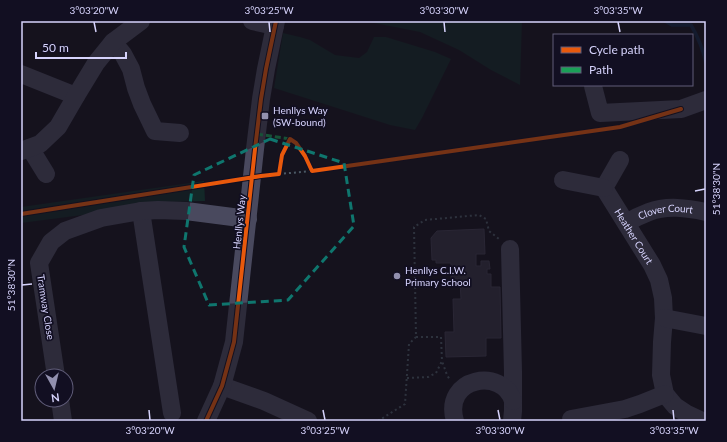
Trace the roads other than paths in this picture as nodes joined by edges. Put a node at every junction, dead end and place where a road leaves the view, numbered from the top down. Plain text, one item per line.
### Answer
1 (141, 21) edge
2 (252, 21) edge
3 (275, 24) edge
4 (113, 42) junction
5 (21, 74) edge
6 (593, 86) edge
7 (76, 96) junction
8 (706, 100) edge
9 (180, 133) dead end
10 (26, 149) edge
11 (620, 160) dead end
12 (46, 174) dead end
13 (563, 180) dead end
14 (604, 188) junction
15 (141, 211) junction
16 (706, 212) edge
17 (248, 219) junction
18 (626, 223) junction
19 (510, 250) road end
20 (664, 318) junction
21 (706, 326) edge
22 (55, 368) edge
23 (222, 386) junction
24 (665, 394) junction
25 (513, 402) junction
26 (61, 408) edge
27 (172, 413) dead end
28 (571, 419) dead end
29 (63, 421) edge
30 (206, 421) edge
31 (308, 421) edge
32 (455, 421) edge
33 (512, 421) edge
34 (702, 421) edge

1 - 4 street
2 - 3 street
3 - 17 street, Henllys Way
4 - 7 street
4 - 9 street
5 - 7 street
6 - 8 street
7 - 10 street
10 - 12 street
11 - 14 street
13 - 14 street
14 - 18 street, Heather Court
15 - 17 street, Tramway Close
15 - 22 street, Tramway Close
15 - 27 street
16 - 18 street, Clover Court
17 - 23 street, Henllys Way
18 - 20 street, Heather Court
19 - 25 street
20 - 21 street
20 - 24 street, Heather Court
23 - 30 street, Henllys Way
23 - 31 street
24 - 28 street
24 - 34 street
25 - 32 street
25 - 33 street
26 - 29 street

